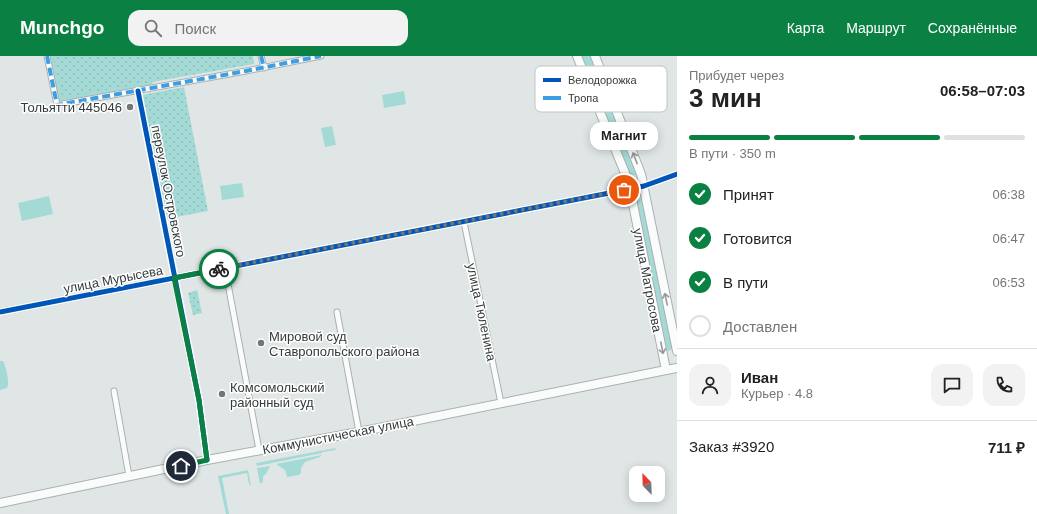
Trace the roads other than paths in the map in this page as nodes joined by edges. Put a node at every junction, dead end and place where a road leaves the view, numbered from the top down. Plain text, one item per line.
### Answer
1 (47, 56) edge
2 (261, 56) edge
3 (321, 56) edge
4 (577, 56) edge
5 (595, 56) edge
6 (581, 66) edge
7 (599, 66) edge
8 (264, 68) junction
9 (138, 91) junction
10 (600, 112) edge
11 (617, 112) edge
12 (677, 174) edge
13 (644, 186) junction
14 (630, 189) junction
15 (464, 222) junction
16 (225, 268) junction
17 (174, 278) junction
18 (0, 312) edge
19 (337, 312) dead end
20 (677, 351) edge
21 (677, 368) edge
22 (666, 370) junction
23 (114, 391) dead end
24 (501, 403) junction
25 (359, 432) junction
26 (259, 450) junction
27 (207, 460) junction
28 (128, 476) junction
29 (0, 503) edge

1 - 9 street
2 - 8 street
3 - 8 street
4 - 6 main road, улица Матросова
7 -> 5 main road, улица Матросова
8 - 9 street
9 - 17 street, переулок Островского
10 - 14 main road, улица Матросова
13 -> 11 main road, улица Матросова
12 - 13 street, улица Мурысева
13 - 14 street, улица Мурысева
20 -> 13 main road, улица Матросова
14 - 15 street, улица Мурысева
14 -> 22 main road, улица Матросова
15 - 16 street, улица Мурысева
15 - 24 street, улица Тюленина
16 - 17 street, улица Мурысева
16 - 26 street
17 - 18 street, улица Мурысева
17 - 27 street, переулок Островского
19 - 25 street
21 - 22 main road, Коммунистическая улица
22 - 24 main road, Коммунистическая улица
23 - 28 street
24 - 25 main road, Коммунистическая улица
25 - 26 main road, Коммунистическая улица
26 - 27 main road, Коммунистическая улица
27 - 28 main road, Коммунистическая улица
28 - 29 main road, Коммунистическая улица

